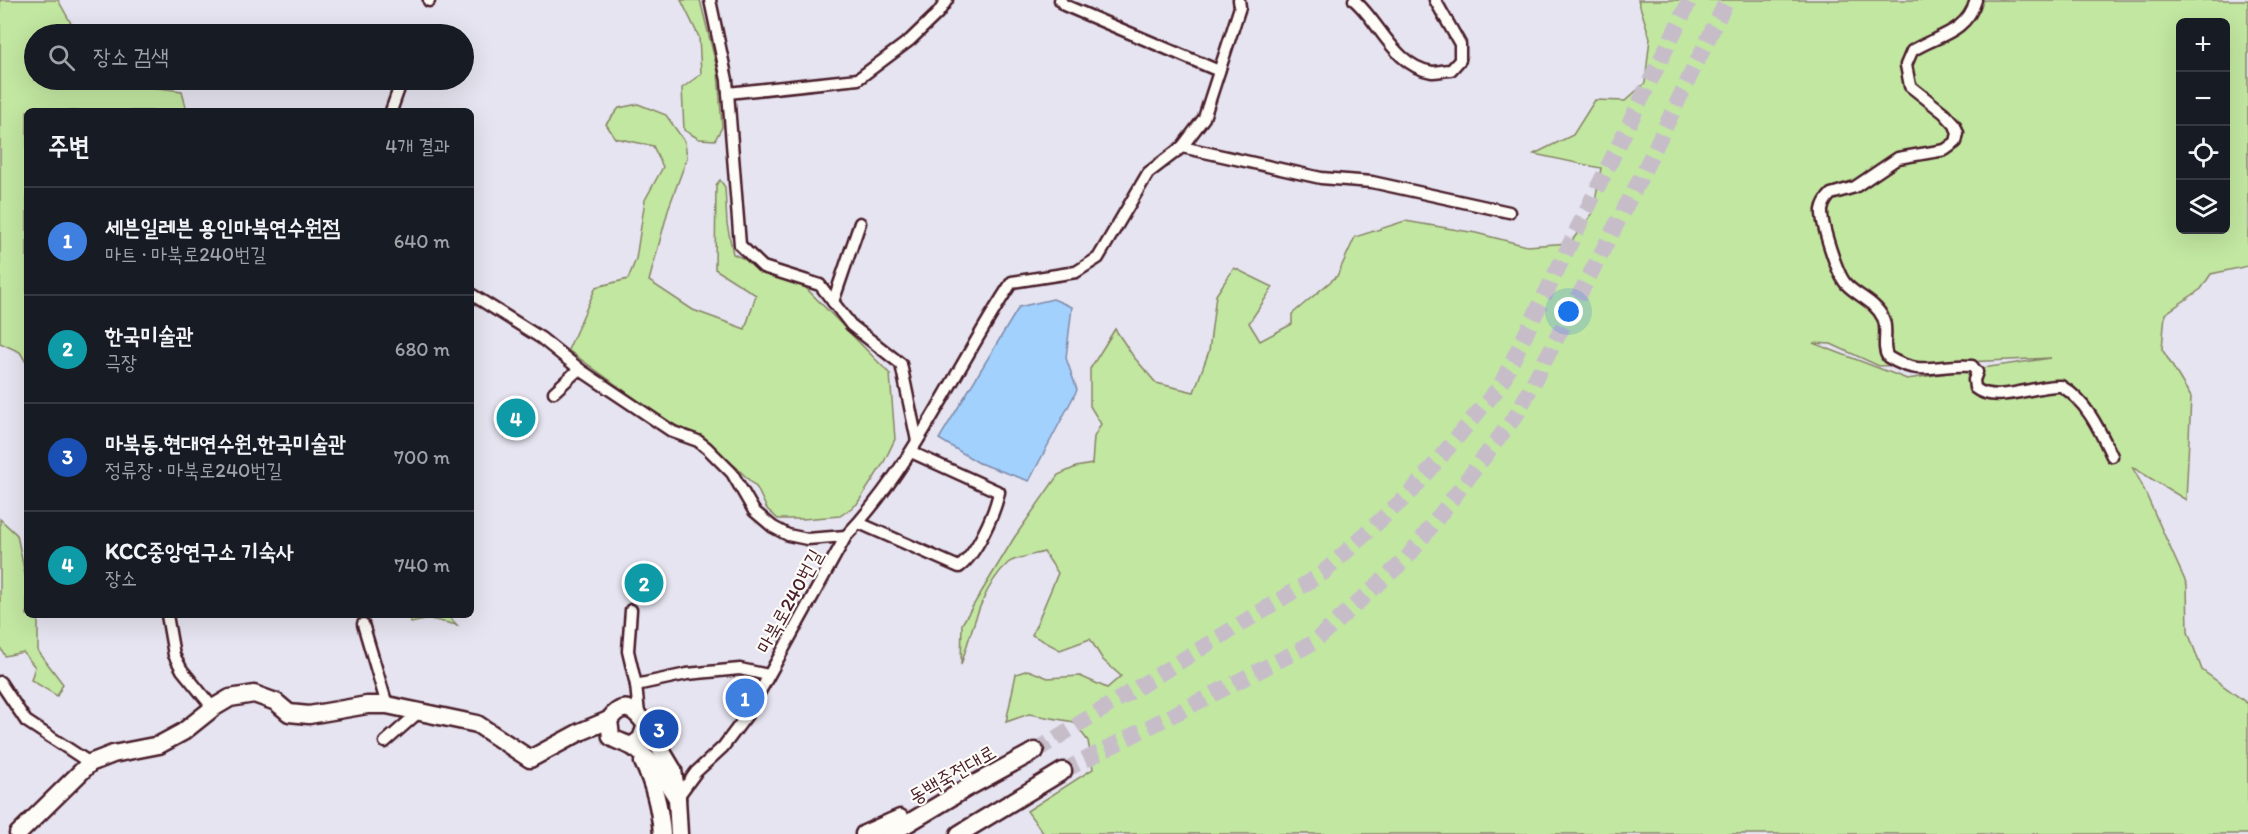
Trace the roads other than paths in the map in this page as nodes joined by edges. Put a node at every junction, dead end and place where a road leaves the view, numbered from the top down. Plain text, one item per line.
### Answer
1 (710, 0) edge
2 (947, 0) edge
3 (1060, 0) edge
4 (1239, 0) edge
5 (1354, 0) edge
6 (1435, 0) edge
7 (1976, 0) edge
8 (1219, 71) junction
9 (398, 90) edge
10 (728, 93) junction
11 (392, 108) edge
12 (1182, 147) junction
13 (1509, 212) dead end
14 (860, 223) dead end
15 (474, 296) edge
16 (833, 302) junction
17 (579, 369) junction
18 (554, 392) dead end
19 (917, 441) junction
20 (910, 452) junction
21 (2112, 456) dead end
22 (859, 523) junction
23 (846, 536) junction
24 (632, 610) dead end
25 (168, 618) edge
26 (363, 624) dead end
27 (768, 675) junction
28 (0, 682) edge
29 (636, 684) junction
30 (387, 705) junction
31 (213, 708) junction
32 (419, 712) junction
33 (609, 720) junction
34 (642, 720) junction
35 (385, 742) dead end
36 (634, 748) junction
37 (1035, 751) tunnel mouth
38 (90, 763) junction
39 (1063, 771) tunnel mouth
40 (967, 788) junction
41 (677, 798) junction
42 (1001, 809) junction
43 (18, 834) edge
44 (662, 834) edge
45 (679, 834) edge
46 (864, 834) edge
47 (890, 834) edge
48 (959, 834) edge
49 (968, 834) edge

1 - 10 street
2 - 10 street
3 - 8 street
4 - 8 street
5 - 6 street
7 - 21 street
8 - 12 street
9 - 11 street
10 - 16 street
12 - 13 street
12 - 19 street, 마북로240번길
14 - 16 street
15 - 17 street
16 - 19 street
17 - 18 street
17 - 23 street
19 - 20 street, 마북로240번길
20 - 22 street, 마북로240번길
20 - 22 street
22 - 23 street, 마북로240번길
23 - 27 street, 마북로240번길
24 - 29 street
25 - 31 street
26 - 30 street
27 - 29 street
27 - 41 street, 마북로240번길
28 - 38 street
29 - 34 street
30 - 31 street
30 - 32 street
31 - 38 street
32 - 33 street
32 - 35 street
33 - 34 street
33 - 36 street
34 - 36 street
34 - 41 street
36 - 41 street
36 - 44 street
37 - 40 street, 동백죽전대로
38 - 43 street
39 - 42 street
40 - 46 street
40 - 47 street, 동백죽전대로
41 - 45 street
42 - 48 street
42 - 49 street

